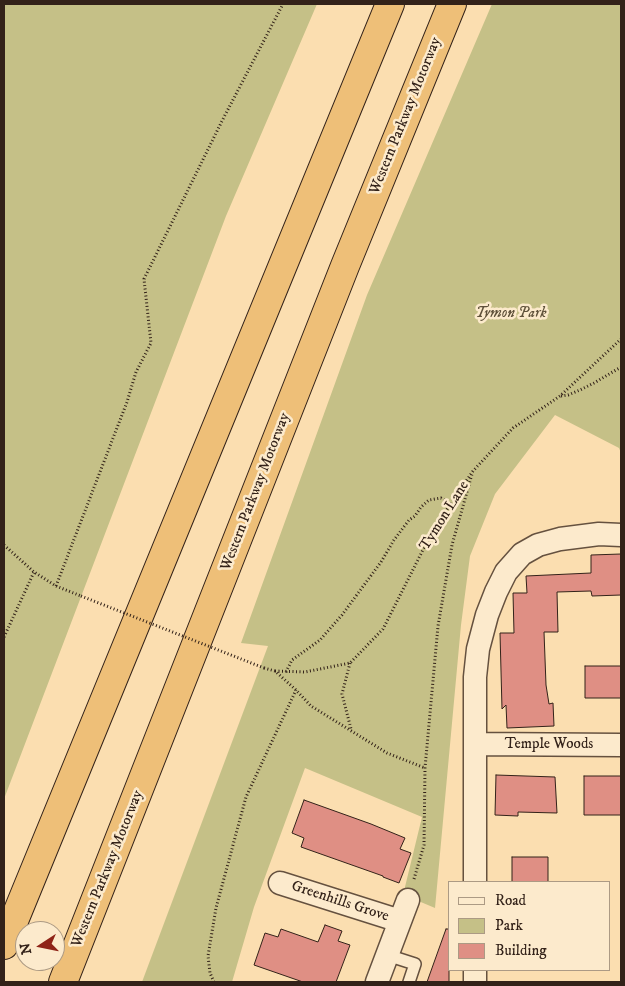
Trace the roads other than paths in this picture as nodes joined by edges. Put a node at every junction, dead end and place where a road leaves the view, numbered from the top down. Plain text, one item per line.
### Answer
1 (390, 4) edge
2 (452, 4) edge
3 (621, 535) edge
4 (476, 744) junction
5 (621, 745) edge
6 (475, 881) edge
7 (280, 883) dead end
8 (408, 900) road end
9 (400, 922) junction
10 (4, 945) edge
11 (387, 955) junction
12 (63, 982) edge
13 (377, 982) edge
14 (409, 982) edge

1 - 10 highway
2 - 12 highway, Western Parkway Motorway
3 - 4 street
4 - 5 street, Temple Woods
4 - 6 street
7 - 9 street, Greenhills Grove
8 - 9 street
9 - 11 street
11 - 13 street
11 - 14 lane

